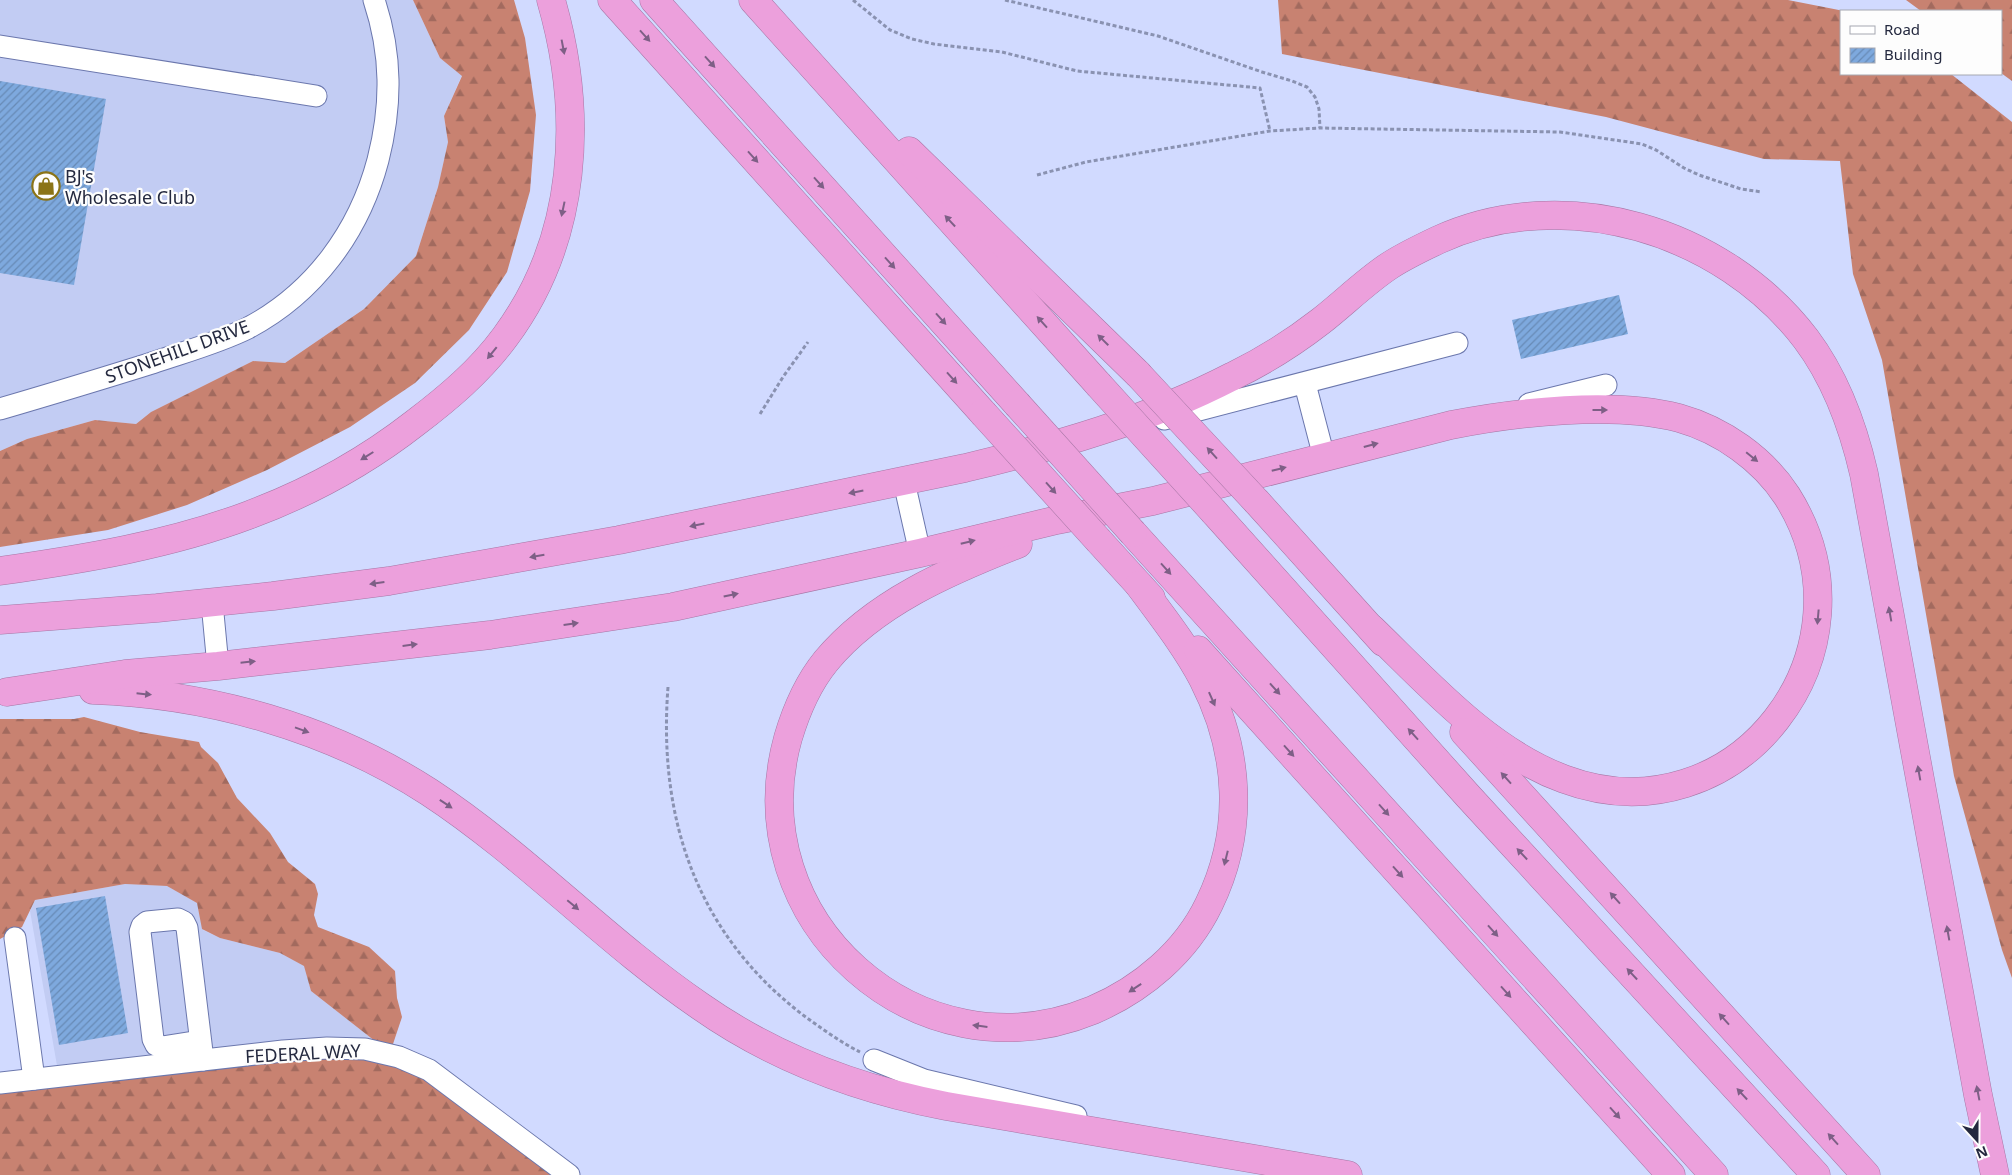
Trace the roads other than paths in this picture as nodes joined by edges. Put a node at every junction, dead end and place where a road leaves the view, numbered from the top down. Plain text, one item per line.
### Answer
1 (374, 0) edge
2 (551, 0) edge
3 (612, 0) edge
4 (654, 0) edge
5 (753, 0) edge
6 (778, 28) junction
7 (0, 46) edge
8 (316, 96) dead end
9 (1457, 343) dead end
10 (1305, 384) junction
11 (1606, 385) dead end
12 (0, 409) edge
13 (1422, 432) junction
14 (1324, 457) junction
15 (993, 462) junction
16 (904, 482) junction
17 (1153, 501) junction
18 (920, 554) junction
19 (0, 571) edge
20 (1139, 585) junction
21 (212, 603) junction
22 (0, 620) edge
23 (1372, 629) junction
24 (218, 666) junction
25 (4, 691) edge
26 (15, 938) dead end
27 (202, 1051) junction
28 (874, 1060) road end
29 (34, 1079) junction
30 (0, 1083) edge
31 (1291, 1165) junction
32 (569, 1175) edge
33 (1348, 1175) edge
34 (1671, 1175) edge
35 (1714, 1175) edge
36 (1816, 1175) edge
37 (1866, 1175) edge
38 (1995, 1175) edge

1 - 12 street, STONEHILL DRIVE
2 -> 19 highway
3 -> 20 highway, bridge
4 -> 35 highway, bridge
5 - 6 highway
23 -> 6 highway, bridge
36 -> 6 highway, bridge
7 - 8 street
9 - 10 street
10 - 14 street
10 - 15 street
11 - 13 street
14 -> 13 highway
13 -> 23 highway
17 -> 14 highway
15 - 16 highway
38 -> 15 highway
16 - 18 street
16 -> 21 highway
18 -> 17 highway
20 -> 17 highway
24 -> 18 highway
20 -> 34 highway
21 - 22 highway
21 - 24 street
37 -> 23 highway
24 - 25 highway
25 -> 31 highway
26 - 29 street
27 - 27 street
27 - 29 street, FEDERAL WAY
27 - 32 street, FEDERAL WAY
28 - 31 street
29 - 30 street, FEDERAL WAY
31 - 33 highway

